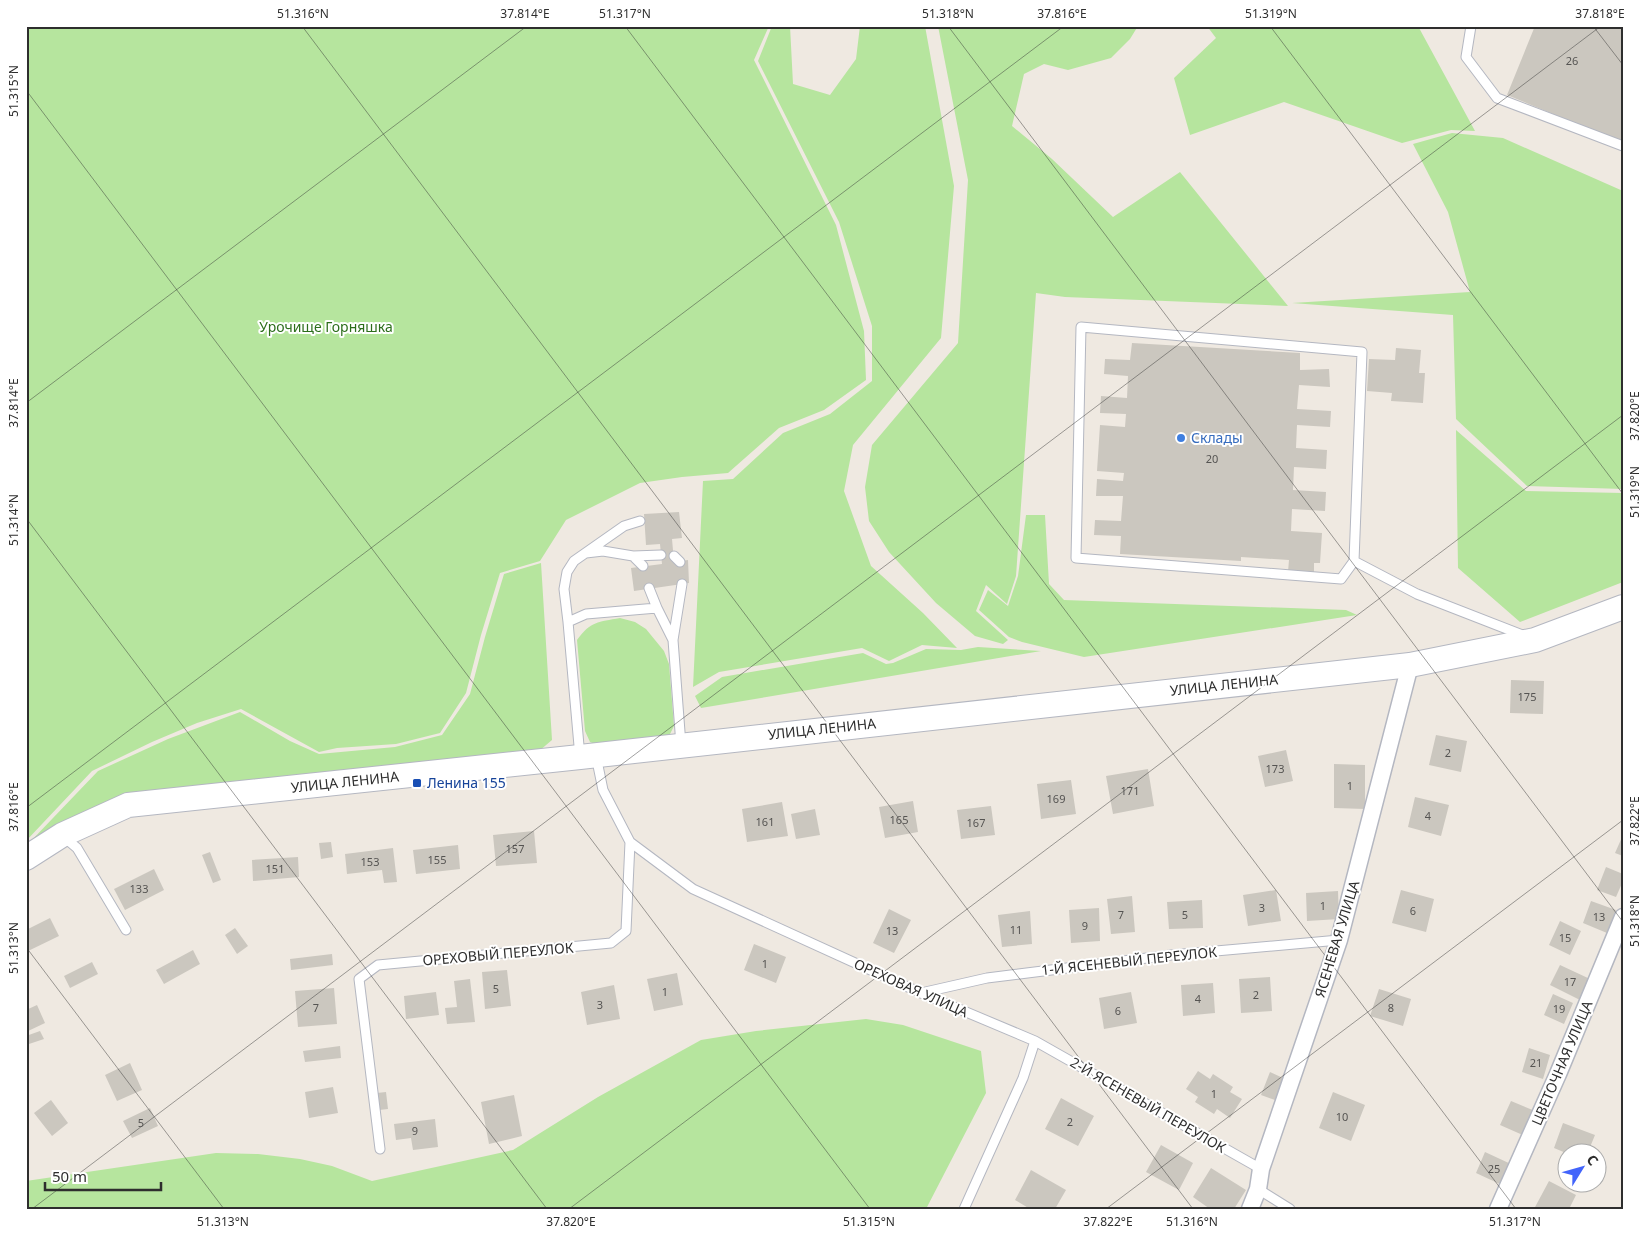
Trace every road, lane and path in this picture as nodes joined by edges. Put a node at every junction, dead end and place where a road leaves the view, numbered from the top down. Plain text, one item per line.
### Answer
1 (1471, 26) edge
2 (1623, 146) edge
3 (640, 521) dead end
4 (585, 553) junction
5 (662, 555) dead end
6 (633, 556) junction
7 (1354, 561) junction
8 (643, 566) dead end
9 (682, 584) dead end
10 (649, 588) dead end
11 (1623, 607) edge
12 (658, 608) junction
13 (568, 622) junction
14 (673, 640) junction
15 (1534, 640) junction
16 (1410, 665) junction
17 (681, 745) junction
18 (588, 756) junction
19 (62, 835) junction
20 (630, 842) junction
21 (26, 858) edge
22 (1623, 917) edge
23 (126, 930) dead end
24 (1339, 940) junction
25 (921, 993) junction
26 (1035, 1041) junction
27 (380, 1149) dead end
28 (1261, 1169) junction
29 (1258, 1189) junction
30 (964, 1209) edge
31 (1250, 1209) edge
32 (1290, 1209) edge
33 (1498, 1209) edge

1 - 2 lane
3 - 4 lane
4 - 6 lane
4 - 13 lane
5 - 6 lane
6 - 8 lane
7 - 7 lane
7 - 15 lane
9 - 14 lane
10 - 12 lane
11 - 15 main road, УЛИЦА ЛЕНИНА
12 - 13 lane
12 - 14 lane
13 - 18 lane
14 - 17 lane
15 - 16 main road, УЛИЦА ЛЕНИНА
16 - 17 main road, УЛИЦА ЛЕНИНА
16 - 24 street, ЯСЕНЕВАЯ УЛИЦА
17 - 18 main road, УЛИЦА ЛЕНИНА
18 - 19 main road, УЛИЦА ЛЕНИНА
18 - 20 lane
19 - 21 main road, УЛИЦА ЛЕНИНА
19 - 23 lane
20 - 25 lane, ОРЕХОВАЯ УЛИЦА
20 - 27 lane, ОРЕХОВЫЙ ПЕРЕУЛОК
22 - 33 street, ЦВЕТОЧНАЯ УЛИЦА
24 - 25 lane, 1-Й ЯСЕНЕВЫЙ ПЕРЕУЛОК
24 - 28 street, ЯСЕНЕВАЯ УЛИЦА
25 - 26 lane, ОРЕХОВАЯ УЛИЦА
26 - 28 lane, 2-Й ЯСЕНЕВЫЙ ПЕРЕУЛОК
26 - 30 lane
28 - 29 street, ЯСЕНЕВАЯ УЛИЦА
29 - 31 street, ЯСЕНЕВАЯ УЛИЦА
29 - 32 lane

